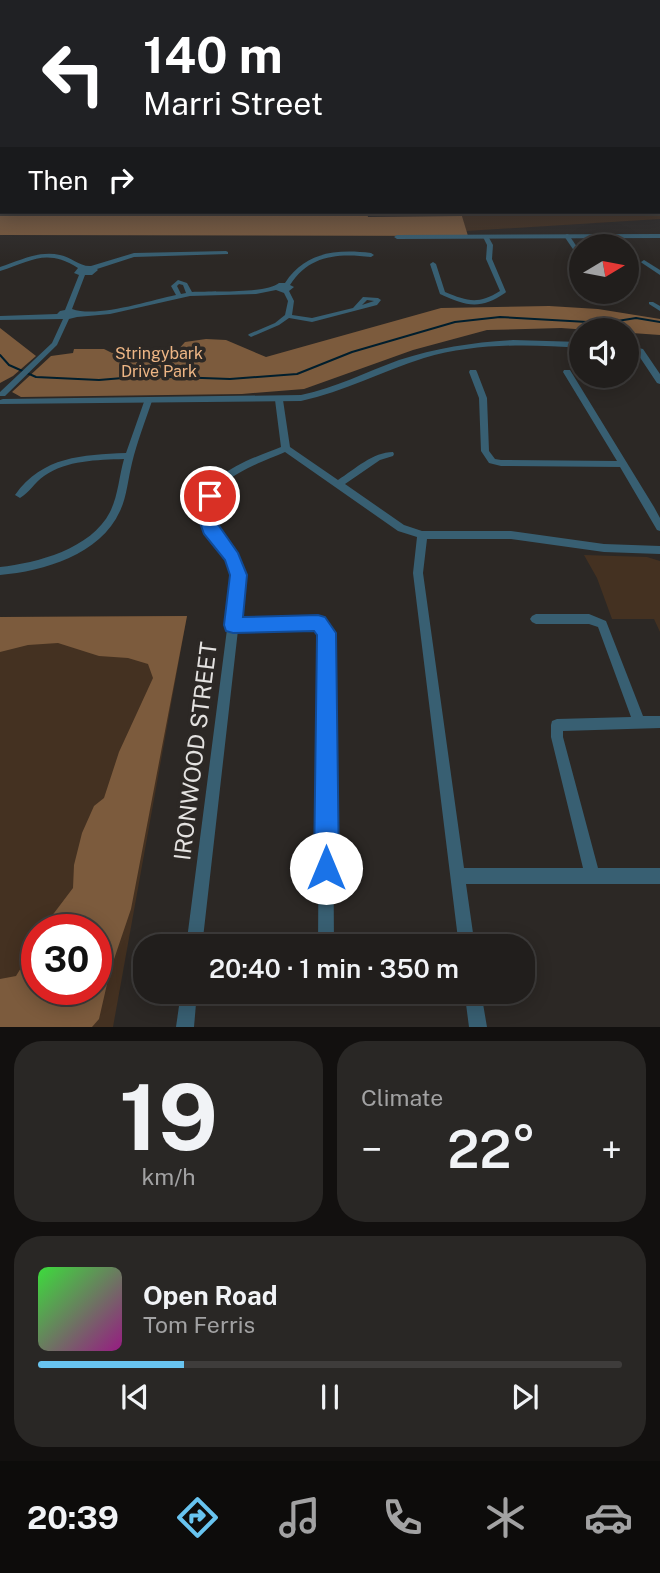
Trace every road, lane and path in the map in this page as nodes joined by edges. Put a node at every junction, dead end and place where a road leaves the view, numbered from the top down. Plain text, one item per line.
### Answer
1 (567, 236) junction
2 (660, 236) edge
3 (397, 237) dead end
4 (486, 237) junction
5 (569, 239) edge
6 (226, 253) dead end
7 (371, 255) dead end
8 (644, 262) dead end
9 (433, 264) dead end
10 (0, 269) edge
11 (82, 272) junction
12 (660, 273) edge
13 (287, 287) junction
14 (190, 294) junction
15 (179, 296) junction
16 (355, 309) dead end
17 (67, 315) junction
18 (288, 316) junction
19 (0, 318) edge
20 (251, 335) dead end
21 (569, 345) edge
22 (639, 356) edge
23 (473, 372) dead end
24 (567, 372) dead end
25 (660, 381) edge
26 (1, 399) edge
27 (279, 400) junction
28 (148, 401) junction
29 (286, 448) junction
30 (390, 454) dead end
31 (130, 456) junction
32 (624, 464) junction
33 (339, 484) junction
34 (20, 495) dead end
35 (660, 527) edge
36 (422, 535) junction
37 (660, 549) edge
38 (0, 571) edge
39 (536, 619) dead end
40 (233, 625) junction
41 (639, 722) junction
42 (660, 722) edge
43 (458, 876) junction
44 (592, 876) junction
45 (660, 876) edge
46 (196, 934) edge
47 (326, 934) edge
48 (465, 934) edge
49 (188, 1004) edge
50 (475, 1004) edge
51 (185, 1027) edge
52 (478, 1027) edge

1 - 2 street
1 - 4 street
1 - 5 street
3 - 4 street
4 - 9 street
6 - 11 street
7 - 13 street
8 - 12 street
10 - 11 street
11 - 17 street
13 - 14 street
13 - 18 street
14 - 15 street
14 - 15 street
15 - 17 street
16 - 18 street
17 - 19 street
17 - 26 street
18 - 20 street
21 - 27 street
22 - 25 street
23 - 32 street
24 - 32 street
26 - 28 street
27 - 28 street
27 - 29 street
28 - 31 street
29 - 33 street
29 - 40 street, IRONWOOD STREET
30 - 33 street
31 - 34 street
31 - 38 street
32 - 35 street
33 - 36 street
36 - 37 street
36 - 43 street
39 - 41 street
40 - 46 street, IRONWOOD STREET
40 - 47 street
41 - 42 street
41 - 44 street
43 - 44 street
43 - 48 street
44 - 45 street
49 - 51 street
50 - 52 street

